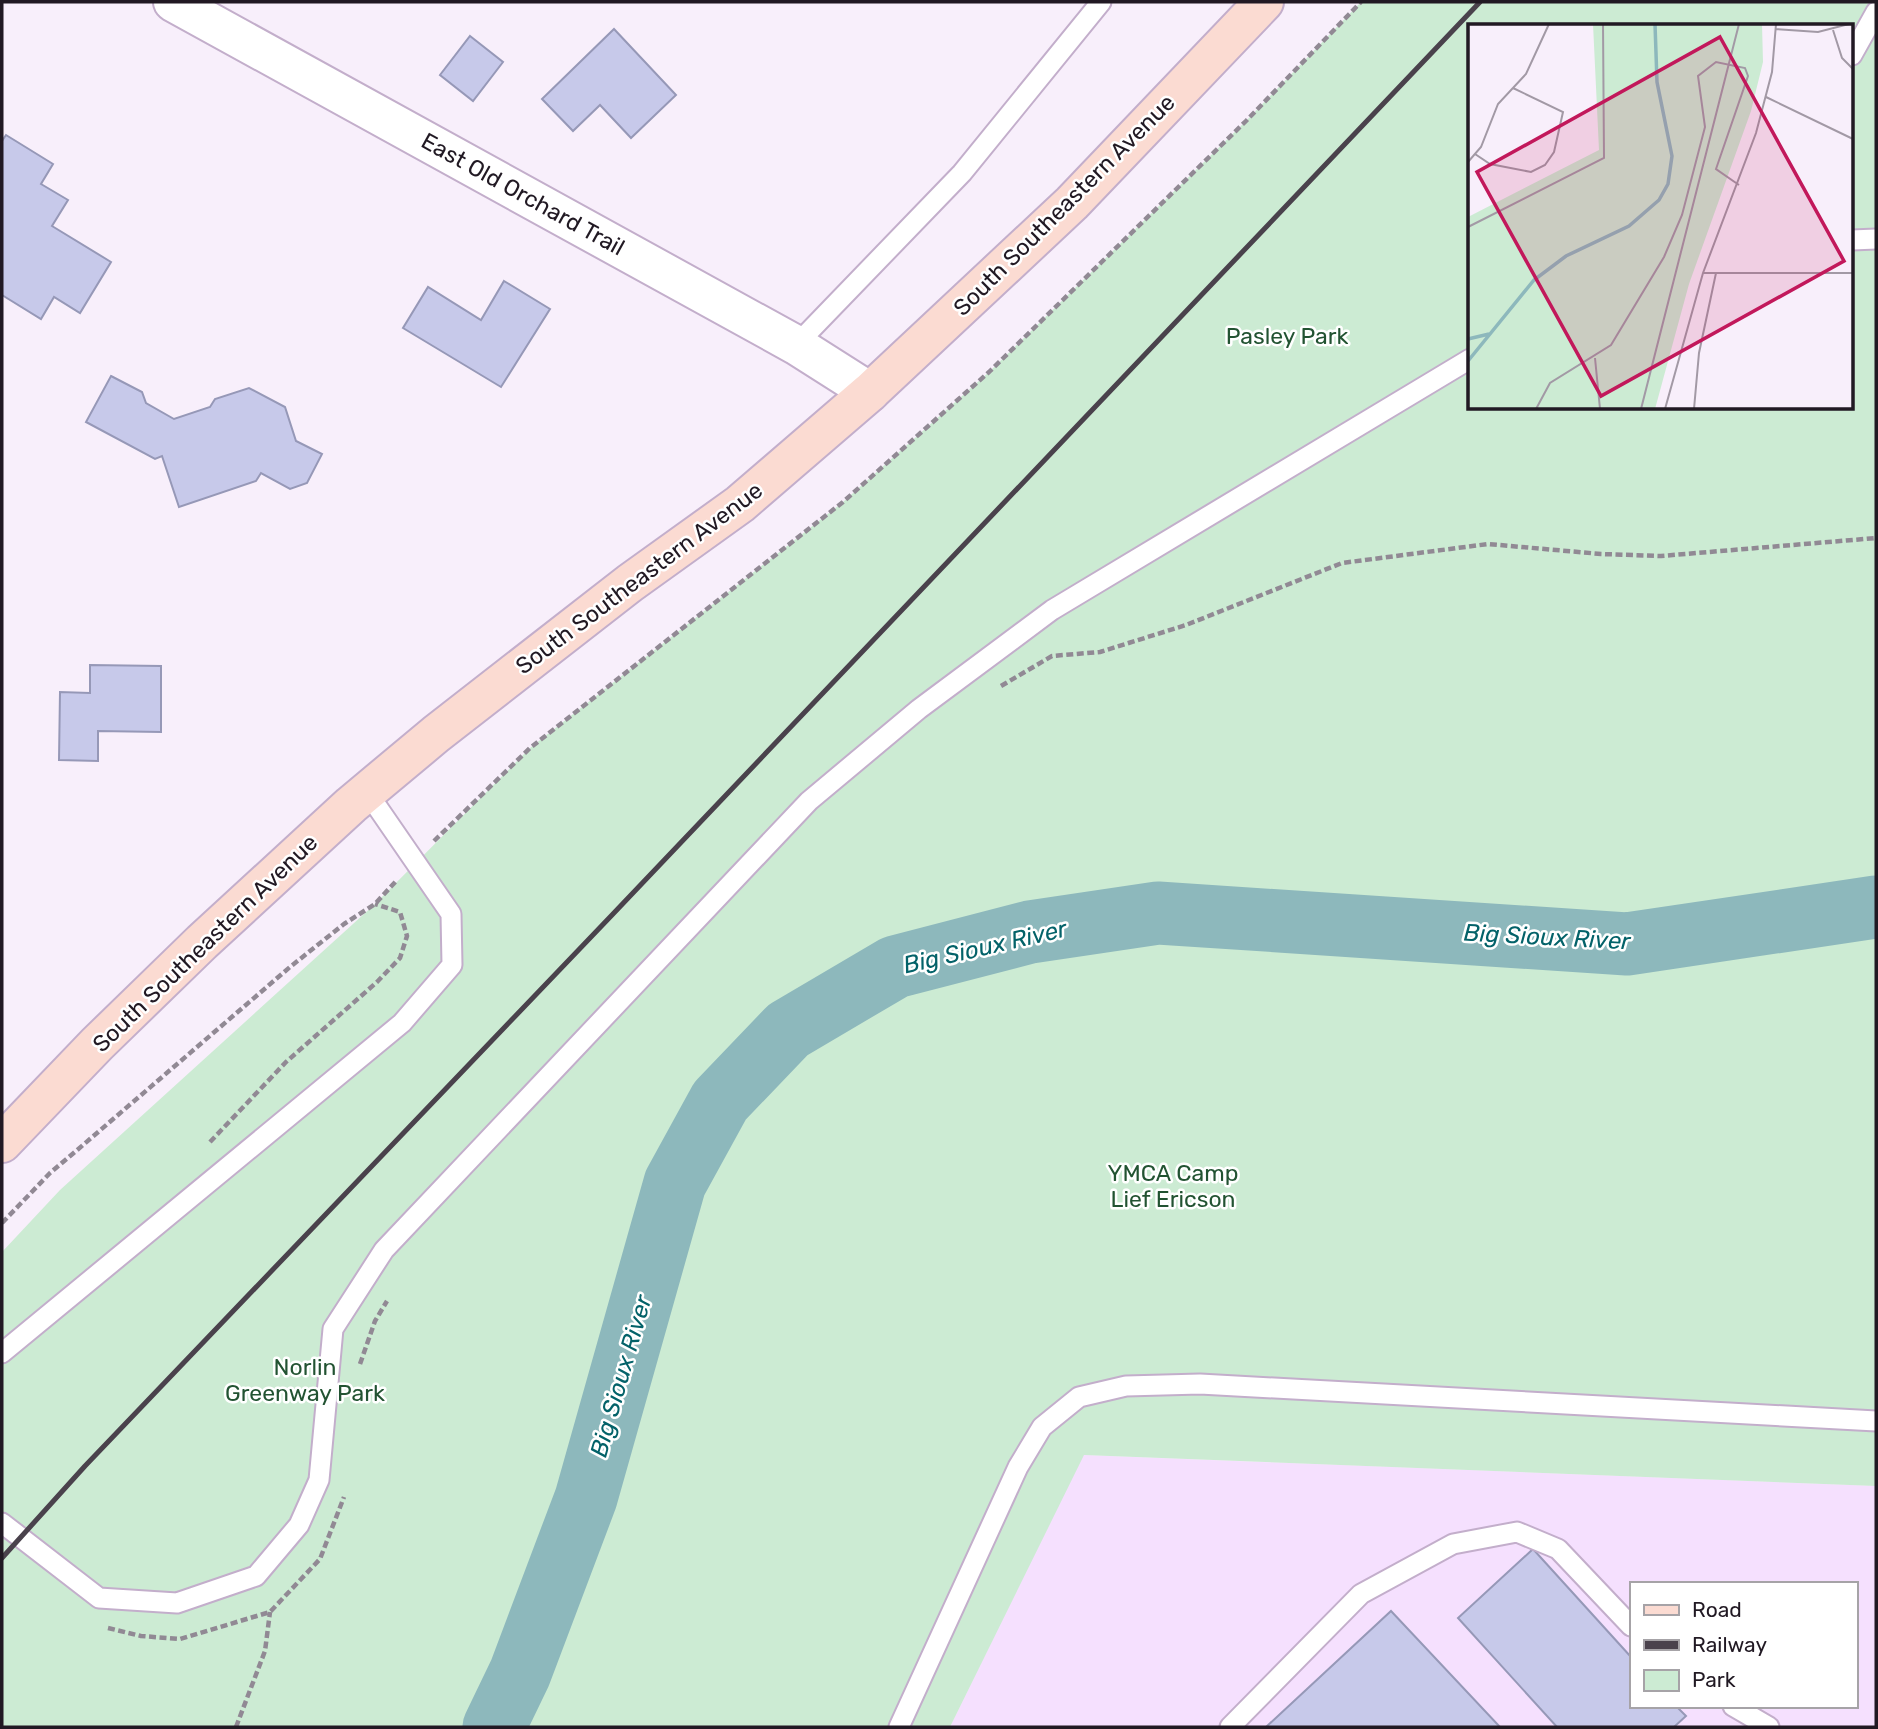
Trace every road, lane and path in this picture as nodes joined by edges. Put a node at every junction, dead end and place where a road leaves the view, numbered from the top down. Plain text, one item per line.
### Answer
1 (173, 2) edge
2 (1101, 2) edge
3 (1264, 2) edge
4 (1361, 2) edge
5 (1876, 12) edge
6 (1854, 51) edge
7 (1876, 239) edge
8 (1854, 240) edge
9 (796, 345) junction
10 (1468, 360) edge
11 (870, 392) junction
12 (1876, 538) edge
13 (997, 688) dead end
14 (367, 792) junction
15 (415, 860) junction
16 (375, 904) junction
17 (2, 1143) edge
18 (206, 1146) dead end
19 (2, 1223) edge
20 (388, 1299) dead end
21 (2, 1353) edge
22 (359, 1371) dead end
23 (1876, 1421) edge
24 (347, 1490) dead end
25 (2, 1523) edge
26 (1630, 1625) edge
27 (1736, 1708) edge
28 (236, 1727) edge
29 (899, 1727) edge
30 (1230, 1727) edge
31 (1769, 1727) edge

1 - 9 street, East Old Orchard Trail
2 - 9 lane
3 - 11 main road, South Southeastern Avenue
4 - 15 path
5 - 6 lane
7 - 8 lane
9 - 11 street, East Old Orchard Trail
10 - 25 lane
11 - 14 main road, South Southeastern Avenue
12 - 13 path
14 - 15 lane
14 - 17 main road, South Southeastern Avenue
15 - 16 path
15 - 21 lane
16 - 18 path
16 - 19 path
20 - 22 path
23 - 29 lane
24 - 28 path
26 - 30 lane
27 - 31 lane

